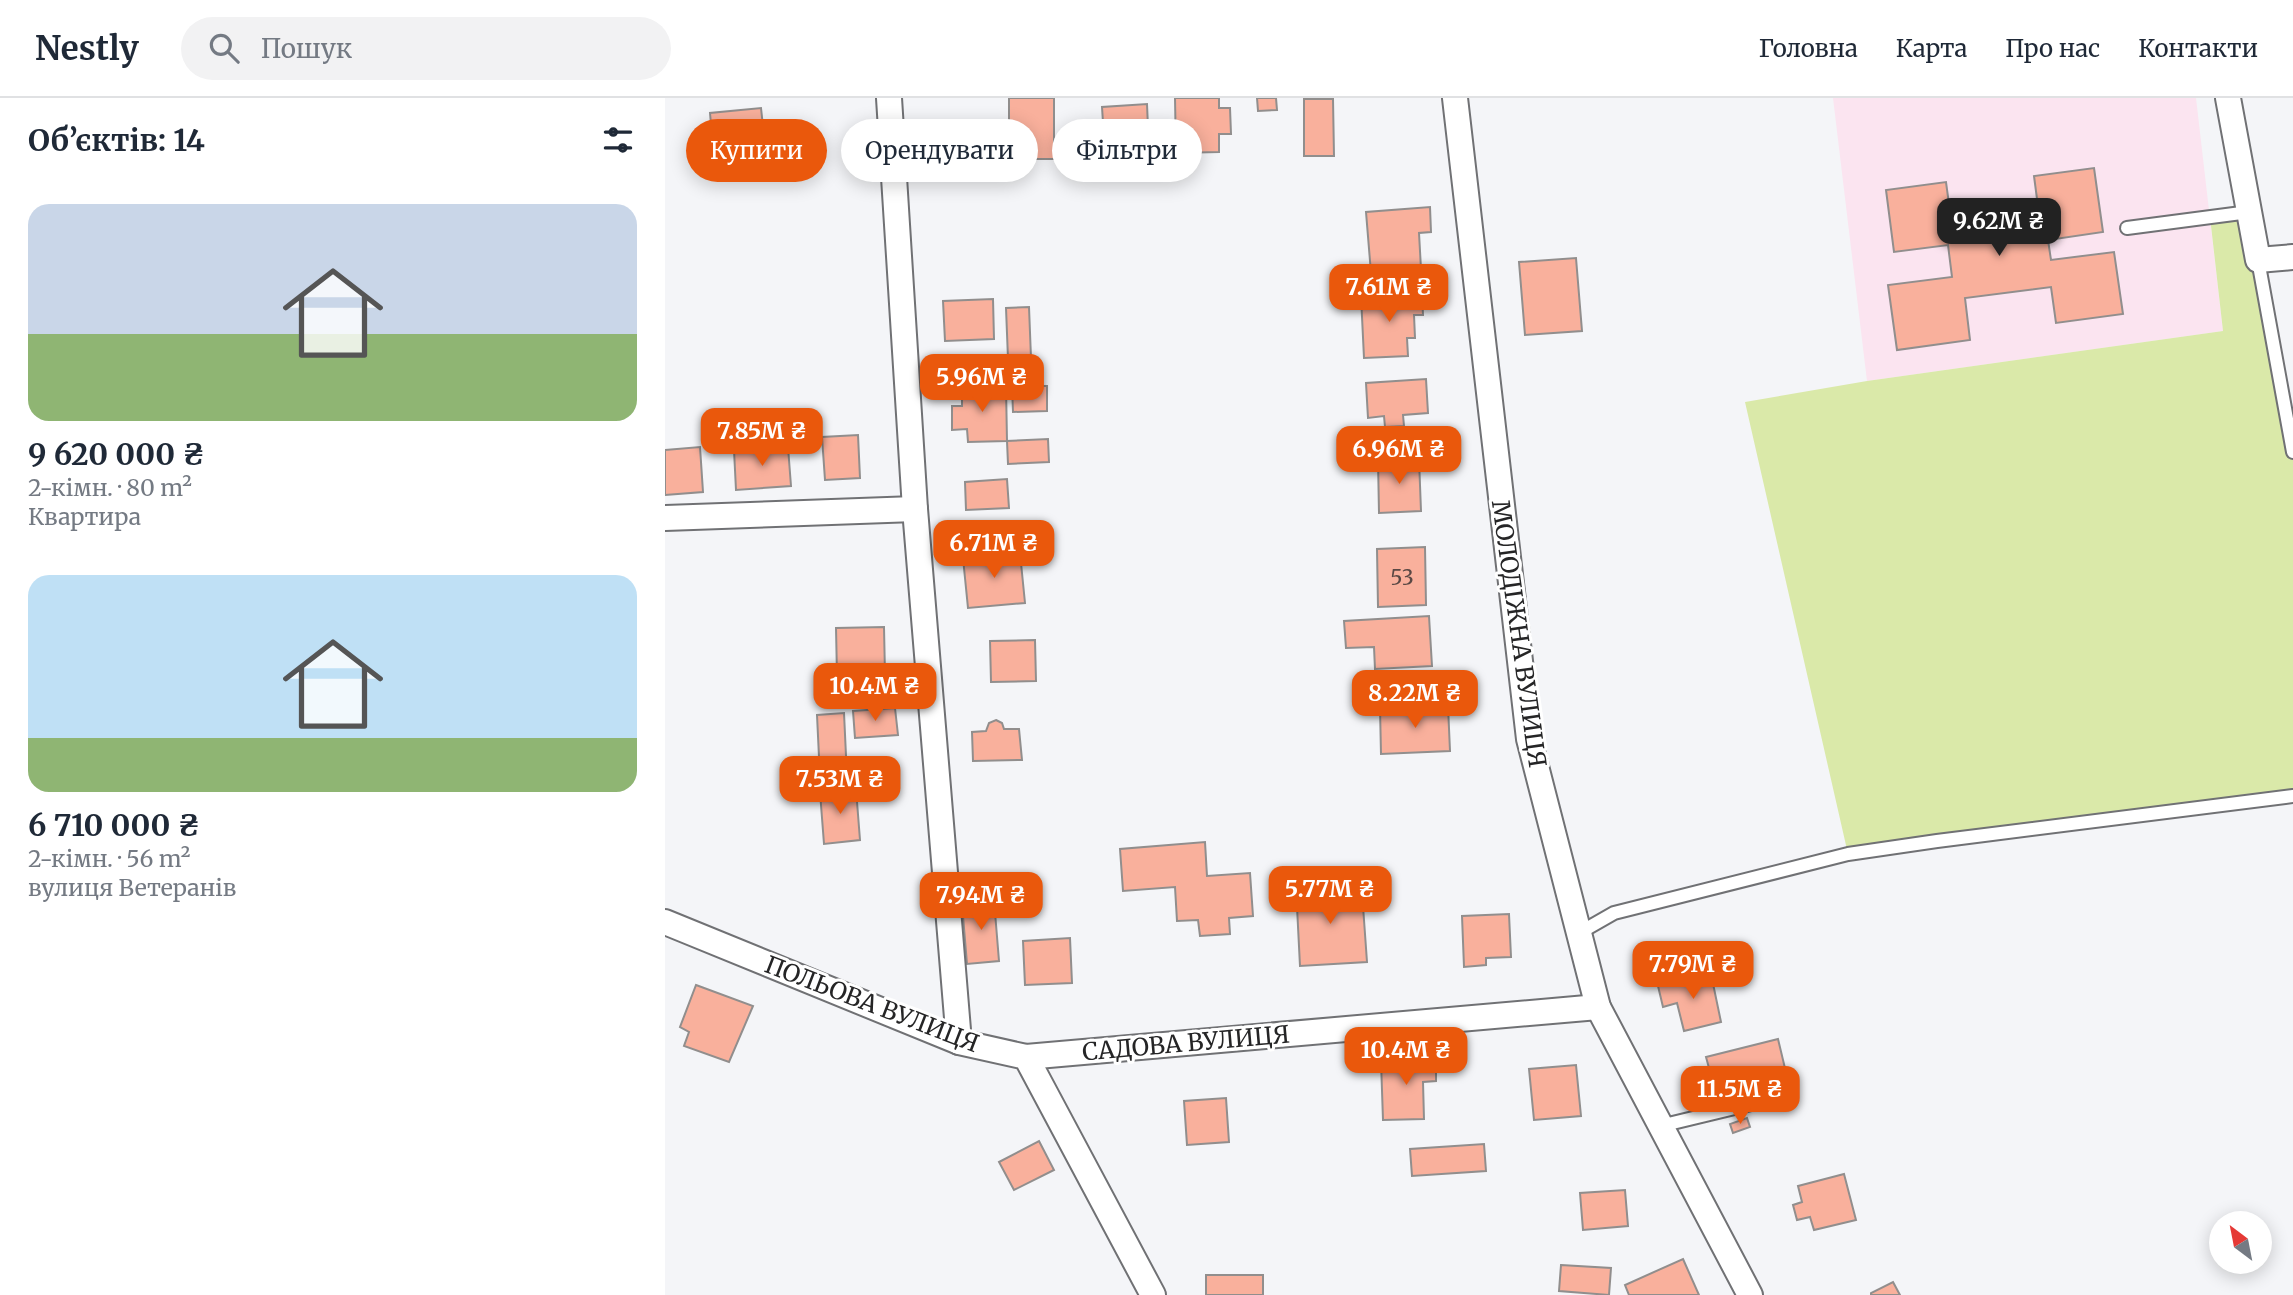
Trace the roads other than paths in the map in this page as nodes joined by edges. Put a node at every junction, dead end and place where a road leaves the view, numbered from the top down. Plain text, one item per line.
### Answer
1 (889, 98) edge
2 (1455, 98) edge
3 (2228, 98) edge
4 (2249, 212) junction
5 (2127, 228) dead end
6 (2293, 257) edge
7 (2258, 260) junction
8 (2293, 452) edge
9 (915, 509) junction
10 (665, 517) edge
11 (2293, 796) edge
12 (665, 922) edge
13 (1579, 933) junction
14 (1598, 1007) junction
15 (959, 1042) junction
16 (1026, 1056) junction
17 (1780, 1097) dead end
18 (1660, 1126) junction
19 (1153, 1295) edge
20 (1750, 1295) edge

1 - 9 street
2 - 13 street, МОЛОДІЖНА ВУЛИЦЯ
3 - 4 street
4 - 5 lane
4 - 7 street
6 - 7 street
7 - 8 lane
9 - 10 street
9 - 15 street
11 - 13 lane
12 - 15 street, ПОЛЬОВА ВУЛИЦЯ
13 - 14 street, МОЛОДІЖНА ВУЛИЦЯ
14 - 16 street, САДОВА ВУЛИЦЯ
14 - 18 street, МОЛОДІЖНА ВУЛИЦЯ
15 - 16 street, ПОЛЬОВА ВУЛИЦЯ
16 - 19 street
17 - 18 lane
18 - 20 street, МОЛОДІЖНА ВУЛИЦЯ

